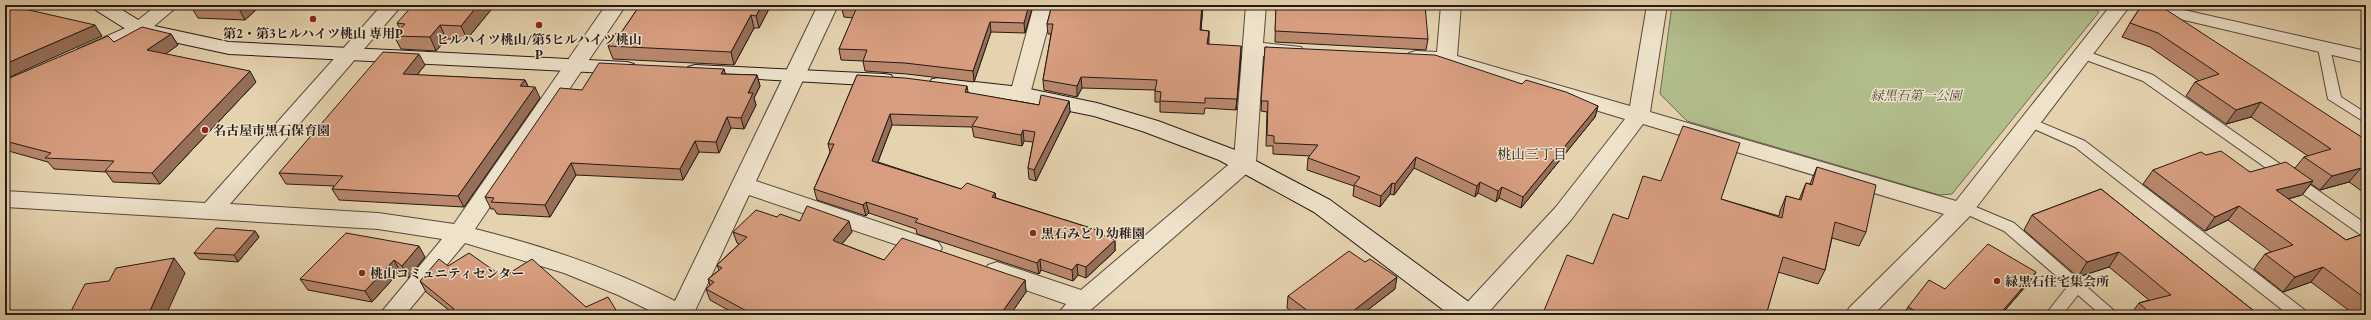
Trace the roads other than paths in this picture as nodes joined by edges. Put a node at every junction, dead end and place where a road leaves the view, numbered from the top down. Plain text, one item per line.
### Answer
1 (101, 5) edge
2 (169, 5) edge
3 (392, 5) edge
4 (616, 5) edge
5 (828, 5) edge
6 (1044, 5) edge
7 (1256, 5) edge
8 (1451, 5) edge
9 (1657, 5) edge
10 (2121, 5) edge
11 (2137, 5) edge
12 (139, 29) junction
13 (2324, 48) junction
14 (1253, 49) junction
15 (1315, 52) edge
16 (348, 53) junction
17 (2083, 54) junction
18 (1393, 56) edge
19 (2366, 58) edge
20 (71, 59) edge
21 (1447, 59) junction
22 (575, 66) junction
23 (645, 69) edge
24 (676, 70) edge
25 (794, 76) junction
26 (1020, 94) junction
27 (1639, 114) junction
28 (2366, 119) edge
29 (2030, 122) junction
30 (1245, 163) junction
31 (743, 184) junction
32 (5, 199) edge
33 (1963, 209) junction
34 (212, 210) junction
35 (2366, 231) edge
36 (460, 233) junction
37 (951, 256) edge
38 (973, 263) edge
39 (2077, 286) junction
40 (1077, 308) edge
41 (391, 315) edge
42 (681, 315) edge
43 (1468, 315) edge
44 (1471, 315) edge
45 (1858, 315) edge
46 (2053, 315) edge
47 (2111, 315) edge
48 (2300, 315) edge

1 - 12 street
2 - 12 street
3 - 16 street
4 - 22 street
5 - 25 street
6 - 26 street
7 - 14 street
8 - 21 street
9 - 27 street
10 - 17 street
11 - 13 street
12 - 16 street
12 - 20 street
13 - 19 street
13 - 28 lane
14 - 15 street
14 - 30 street
16 - 22 street
16 - 34 street
17 - 29 street
17 - 35 lane
18 - 21 street
21 - 27 street
22 - 23 street
22 - 36 street
24 - 25 street
25 - 26 street
25 - 31 street
26 - 30 street
27 - 33 street
27 - 44 street
29 - 33 street
29 - 48 lane
30 - 40 street
30 - 43 street
31 - 37 street
31 - 42 street
32 - 34 street
33 - 39 lane
33 - 45 street
34 - 36 street
36 - 41 street
36 - 42 street
38 - 40 street
39 - 46 lane
39 - 47 lane

